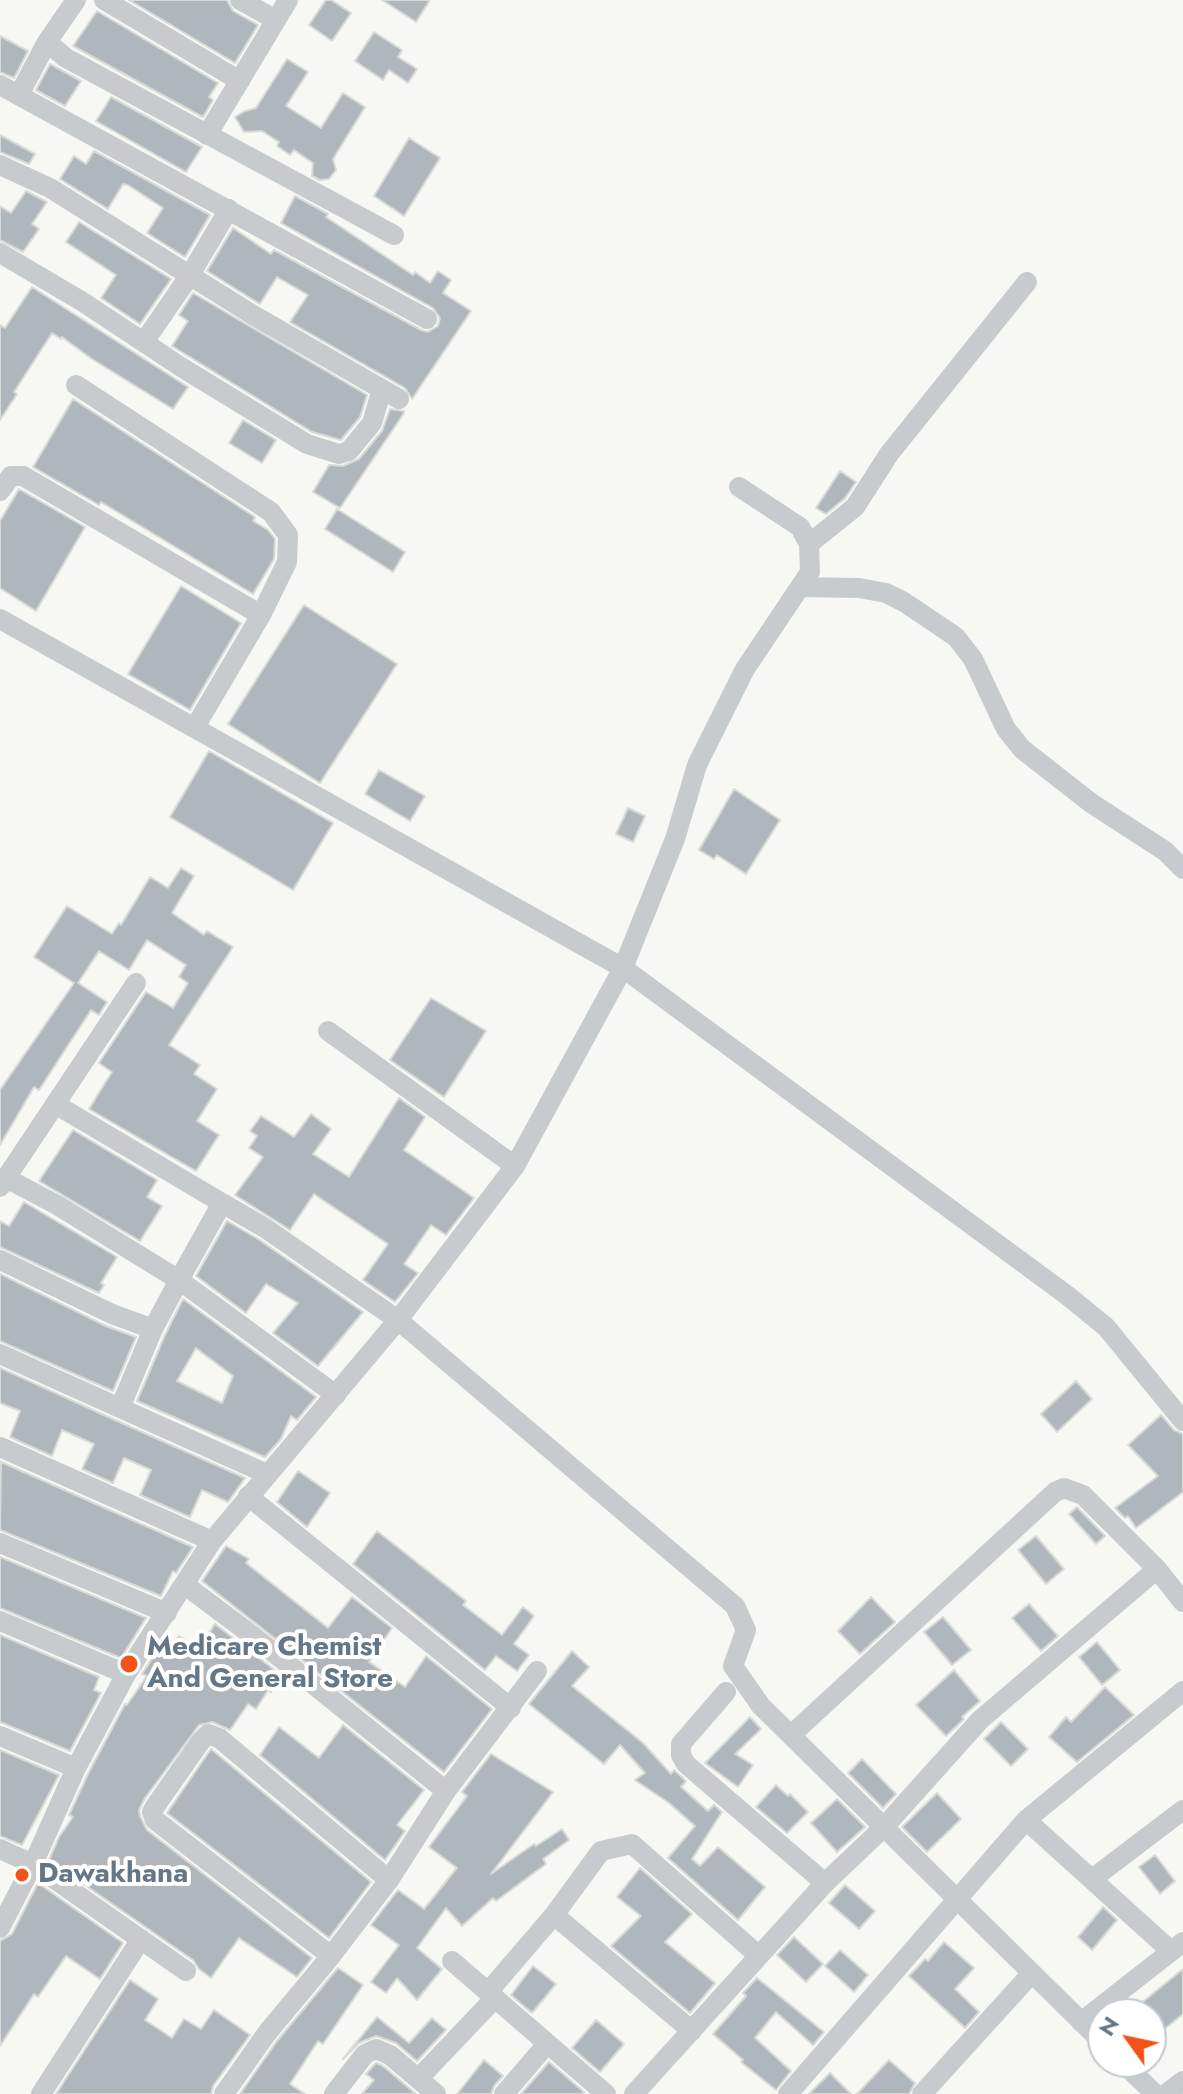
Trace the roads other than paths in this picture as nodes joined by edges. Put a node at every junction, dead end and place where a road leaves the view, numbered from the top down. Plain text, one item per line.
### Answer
1 (76, 0) edge
2 (104, 0) edge
3 (240, 0) edge
4 (288, 0) edge
5 (276, 20) junction
6 (47, 42) junction
7 (240, 81) junction
8 (0, 85) edge
9 (19, 95) junction
10 (207, 135) junction
11 (2, 172) edge
12 (229, 209) junction
13 (394, 235) dead end
14 (0, 253) edge
15 (190, 275) junction
16 (1027, 282) dead end
17 (427, 319) dead end
18 (144, 342) junction
19 (76, 385) dead end
20 (739, 487) dead end
21 (0, 491) edge
22 (809, 544) junction
23 (800, 587) junction
24 (261, 615) junction
25 (0, 619) edge
26 (195, 727) junction
27 (1183, 869) edge
28 (623, 968) junction
29 (136, 983) dead end
30 (328, 1031) dead end
31 (55, 1104) junction
32 (515, 1166) junction
33 (3, 1182) edge
34 (222, 1203) junction
35 (0, 1260) edge
36 (179, 1280) junction
37 (398, 1320) junction
38 (153, 1329) junction
39 (0, 1354) edge
40 (336, 1395) junction
41 (120, 1408) junction
42 (1183, 1421) edge
43 (0, 1447) edge
44 (267, 1474) junction
45 (248, 1496) junction
46 (212, 1541) junction
47 (0, 1543) edge
48 (1157, 1569) junction
49 (185, 1585) junction
50 (1183, 1602) edge
51 (167, 1613) junction
52 (0, 1621) edge
53 (537, 1671) dead end
54 (126, 1674) junction
55 (1183, 1691) edge
56 (726, 1692) dead end
57 (511, 1708) junction
58 (791, 1735) junction
59 (0, 1736) edge
60 (76, 1768) junction
61 (446, 1791) junction
62 (1183, 1810) edge
63 (1026, 1820) junction
64 (884, 1827) junction
65 (0, 1849) edge
66 (33, 1864) junction
67 (1092, 1879) junction
68 (389, 1880) junction
69 (825, 1883) junction
70 (956, 1898) junction
71 (554, 1915) junction
72 (0, 1928) edge
73 (141, 1939) junction
74 (1177, 1946) edge
75 (331, 1956) junction
76 (759, 1956) junction
77 (452, 1961) dead end
78 (186, 1971) dead end
79 (1032, 1973) junction
80 (492, 1995) junction
81 (1081, 2022) junction
82 (1087, 2028) edge
83 (692, 2031) junction
84 (547, 2044) junction
85 (1138, 2078) edge
86 (418, 2079) junction
87 (1183, 2081) edge
88 (41, 2094) edge
89 (224, 2094) edge
90 (334, 2094) edge
91 (436, 2094) edge
92 (504, 2094) edge
93 (606, 2094) edge
94 (634, 2094) edge
95 (788, 2094) edge
96 (922, 2094) edge
97 (1155, 2094) edge
98 (1166, 2094) edge

1 - 6 street
2 - 7 street
3 - 5 street
4 - 5 street
5 - 7 street
6 - 9 street
6 - 10 street
7 - 10 street
8 - 9 street
9 - 12 street
10 - 13 street
11 - 15 street
12 - 15 street
12 - 17 street
14 - 18 street
15 - 18 street
15 - 18 street
16 - 22 street
19 - 24 street
20 - 22 street
21 - 24 street
22 - 23 street
23 - 27 street
23 - 28 street
24 - 26 street
25 - 26 street
26 - 28 street
28 - 32 street
28 - 42 street
29 - 31 street
30 - 32 street
31 - 33 street
31 - 34 street
32 - 37 street
33 - 36 street
34 - 36 street
34 - 37 street
35 - 38 street
36 - 38 street
36 - 40 street
37 - 40 street
37 - 58 street
38 - 41 street
39 - 41 street
40 - 44 street
41 - 44 street
43 - 46 street
44 - 45 street
45 - 46 street
45 - 57 street
46 - 49 street
47 - 51 street
48 - 50 street
48 - 58 street
48 - 64 street
49 - 51 street
49 - 61 street
51 - 54 street
52 - 54 street
53 - 57 street
54 - 60 street
55 - 63 street
56 - 69 street
57 - 61 street
58 - 64 street
59 - 60 street
60 - 66 street
61 - 68 street
62 - 67 street
63 - 67 street
63 - 70 street
64 - 69 street
64 - 70 street
65 - 66 street
66 - 72 street
66 - 73 street
67 - 74 street
68 - 75 street
68 - 75 street
69 - 76 street
70 - 79 street
70 - 95 street
71 - 76 street
71 - 80 street
71 - 83 street
73 - 78 street
73 - 88 street
74 - 81 street
75 - 89 street
76 - 83 street
77 - 80 street
79 - 81 street
79 - 96 street
80 - 84 street
80 - 86 street
81 - 82 street
83 - 94 street
84 - 92 street
84 - 93 street
85 - 97 street
86 - 90 street
86 - 91 street
87 - 98 street

